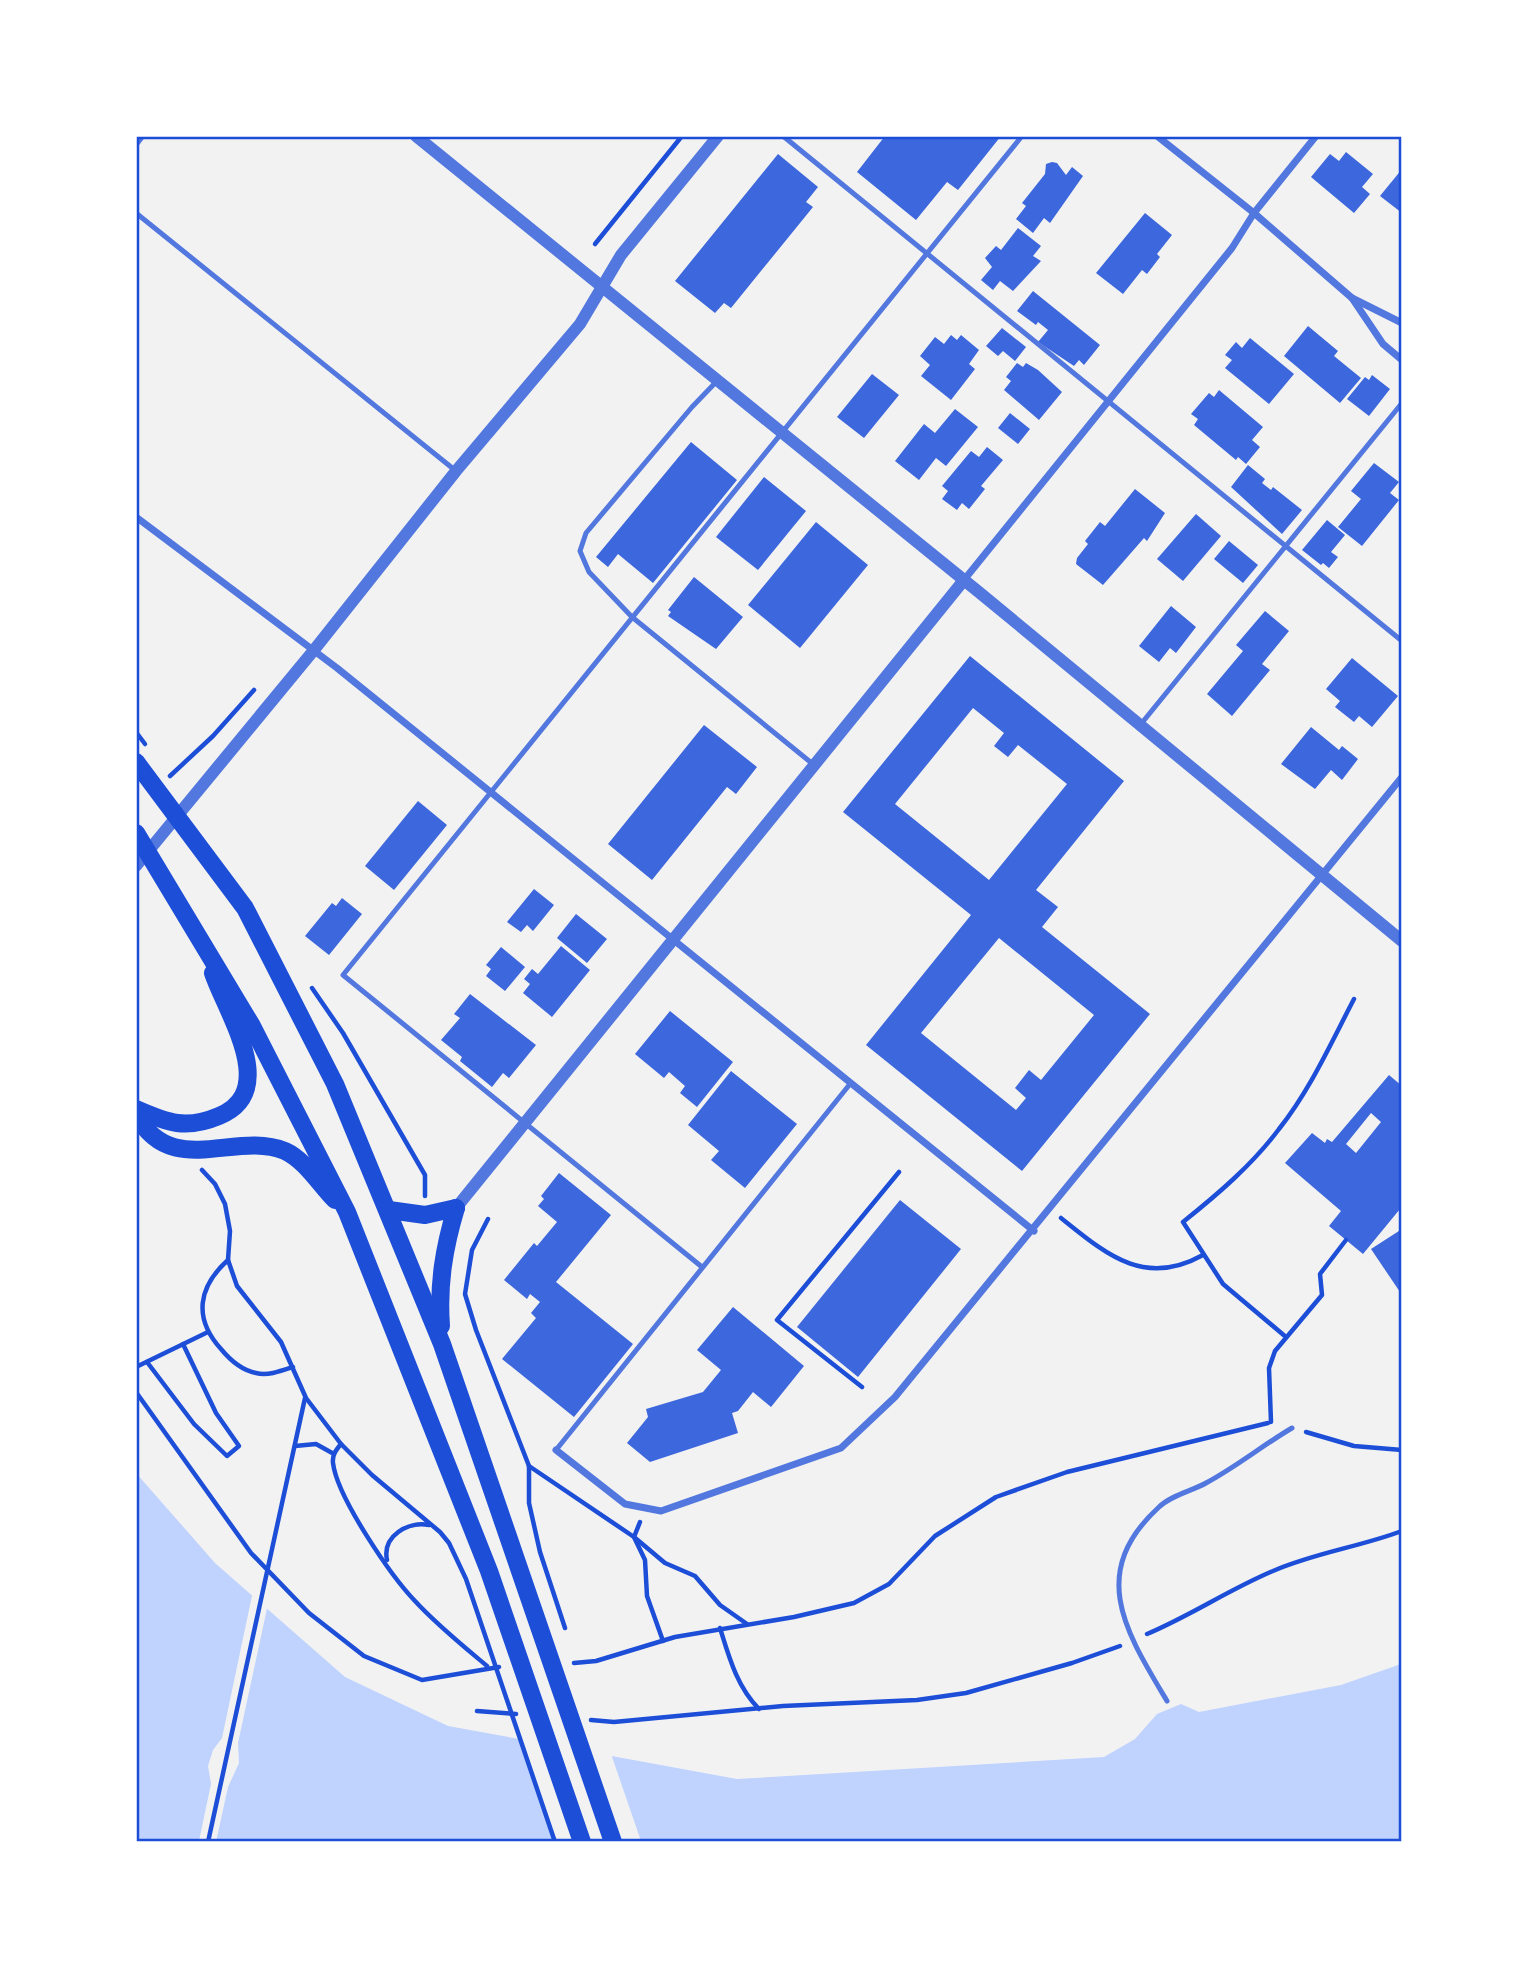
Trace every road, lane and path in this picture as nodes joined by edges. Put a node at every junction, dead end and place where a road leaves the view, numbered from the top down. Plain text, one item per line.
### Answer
1 (143, 136) edge
2 (416, 136) edge
3 (682, 136) edge
4 (718, 136) edge
5 (783, 136) edge
6 (1022, 136) edge
7 (1157, 136) edge
8 (1316, 136) edge
9 (136, 145) edge
10 (136, 213) edge
11 (1254, 213) junction
12 (595, 244) dead end
13 (926, 254) junction
14 (602, 287) junction
15 (1352, 298) junction
16 (1402, 323) edge
17 (1402, 359) edge
18 (718, 380) junction
19 (1108, 402) junction
20 (1402, 403) edge
21 (782, 432) junction
22 (456, 471) junction
23 (136, 517) edge
24 (1286, 547) junction
25 (964, 580) junction
26 (632, 617) junction
27 (1402, 641) edge
28 (314, 650) junction
29 (1140, 725) junction
30 (136, 762) edge
31 (814, 765) junction
32 (1402, 777) edge
33 (490, 792) junction
34 (136, 833) edge
35 (136, 866) edge
36 (1322, 876) junction
37 (200, 934) junction
38 (672, 941) junction
39 (1402, 941) edge
40 (315, 992) dead end
41 (1354, 999) dead end
42 (850, 1084) junction
43 (136, 1111) edge
44 (524, 1123) junction
45 (196, 1165) dead end
46 (899, 1171) dead end
47 (425, 1199) dead end
48 (456, 1208) junction
49 (389, 1210) junction
50 (1051, 1210) junction
51 (347, 1212) junction
52 (488, 1219) dead end
53 (1034, 1231) junction
54 (1346, 1240) dead end
55 (1203, 1255) junction
56 (228, 1260) junction
57 (702, 1267) junction
58 (208, 1332) junction
59 (1286, 1336) junction
60 (442, 1344) junction
61 (180, 1345) junction
62 (150, 1360) junction
63 (136, 1367) edge
64 (293, 1367) junction
65 (862, 1387) dead end
66 (136, 1392) edge
67 (306, 1398) junction
68 (1271, 1422) junction
69 (1292, 1428) junction
70 (341, 1444) junction
71 (295, 1446) junction
72 (555, 1450) joint
73 (1402, 1450) edge
74 (334, 1454) junction
75 (528, 1466) junction
76 (433, 1526) junction
77 (1402, 1531) edge
78 (634, 1537) junction
79 (540, 1552) dead end
80 (388, 1564) junction
81 (747, 1624) junction
82 (720, 1628) junction
83 (1131, 1641) junction
84 (1167, 1701) dead end
85 (760, 1709) junction
86 (477, 1711) dead end
87 (518, 1714) dead end
88 (587, 1720) dead end
89 (208, 1842) edge
90 (555, 1842) edge
91 (582, 1842) edge
92 (613, 1842) edge

1 - 9 lane
2 - 14 street
3 - 12 path
4 - 14 street
5 - 13 lane
6 - 13 lane
7 - 11 street
8 - 11 street
10 - 22 lane
11 - 15 street
11 - 19 street
13 - 19 lane
13 - 21 lane
14 - 18 street
14 - 22 street
15 - 16 street
15 - 17 street
18 - 21 street
18 - 26 lane
19 - 24 lane
19 - 25 street
20 - 24 lane
21 - 25 street
21 - 26 lane
22 - 28 street
23 - 28 street
24 - 27 lane
24 - 29 lane
25 - 29 street
25 - 31 street
26 - 31 lane
26 - 33 lane
28 - 33 street
28 - 35 street
29 - 36 street
30 - 49 main road
31 - 38 street
32 - 36 street
33 - 38 street
33 - 44 lane
34 - 37 main road
36 - 39 street
36 - 50 street
37 - 43 main road
37 - 51 main road
38 - 42 street
38 - 44 street
40 - 47 path
41 - 55 path
42 - 53 street
42 - 57 lane
43 - 51 main road
44 - 48 street
44 - 57 lane
45 - 56 path
46 - 65 path
48 - 49 main road
48 - 60 main road
49 - 60 main road
50 - 53 street
50 - 55 path
51 - 91 main road
52 - 75 path
53 - 72 street
54 - 59 path
55 - 59 path
56 - 58 path
56 - 64 path
57 - 72 lane
58 - 61 path
58 - 64 path
59 - 68 path
60 - 92 main road
61 - 62 path
61 - 62 path
62 - 63 path
64 - 67 path
66 - 80 path
67 - 70 path
67 - 71 path
68 - 69 path
68 - 81 path
69 - 73 path
69 - 83 lane
70 - 74 path
70 - 76 path
71 - 74 path
71 - 89 path
74 - 80 path
75 - 78 path
75 - 79 path
76 - 80 path
76 - 90 path
77 - 83 path
78 - 81 path
78 - 82 path
81 - 82 path
82 - 85 path
83 - 84 lane
83 - 85 path
85 - 88 path
86 - 87 path

